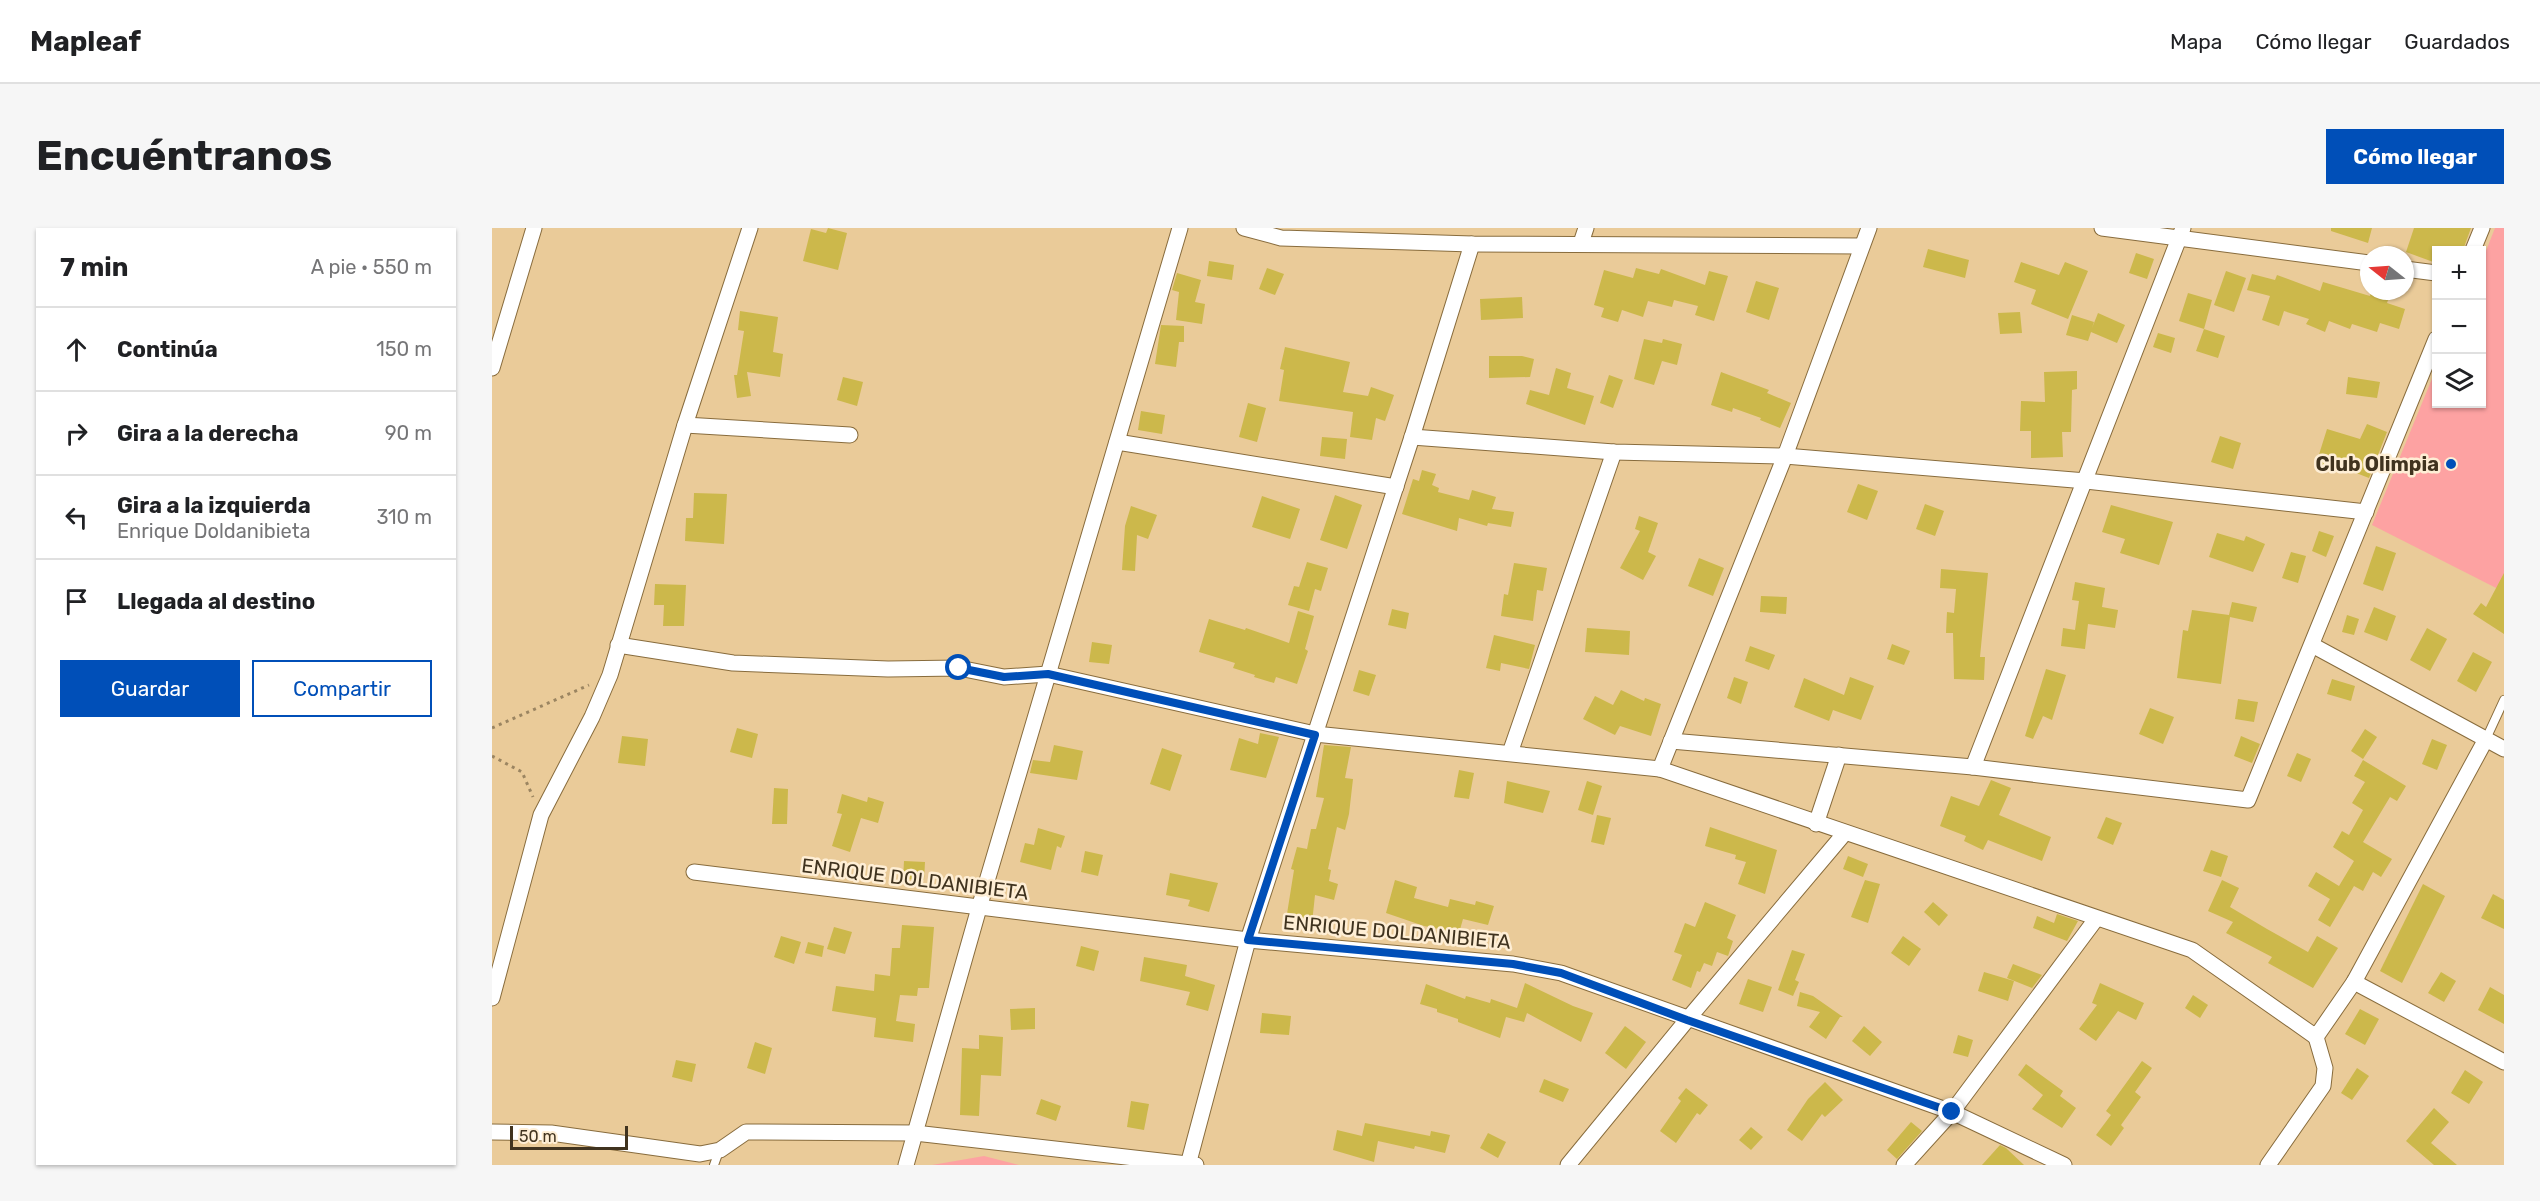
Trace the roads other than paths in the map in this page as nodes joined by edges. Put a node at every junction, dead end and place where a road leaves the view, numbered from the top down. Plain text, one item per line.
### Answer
1 (534, 228) edge
2 (750, 228) edge
3 (1180, 228) edge
4 (1244, 228) edge
5 (1586, 228) edge
6 (1869, 228) edge
7 (2102, 228) edge
8 (2482, 228) edge
9 (2182, 232) edge
10 (1581, 243) junction
11 (1472, 244) junction
12 (1862, 246) junction
13 (2475, 246) edge
14 (2360, 262) edge
15 (2414, 269) edge
16 (2432, 272) edge
17 (2432, 349) edge
18 (492, 368) edge
19 (685, 424) junction
20 (850, 435) dead end
21 (1412, 437) junction
22 (1117, 442) junction
23 (1614, 452) junction
24 (1785, 456) junction
25 (2086, 481) junction
26 (1396, 487) junction
27 (2366, 512) junction
28 (618, 645) junction
29 (2312, 645) junction
30 (1048, 674) junction
31 (2504, 700) edge
32 (1315, 735) junction
33 (2486, 739) junction
34 (1671, 741) junction
35 (2504, 749) edge
36 (1510, 753) junction
37 (1839, 755) junction
38 (1973, 767) junction
39 (1660, 769) junction
40 (1816, 824) junction
41 (1844, 834) junction
42 (694, 872) dead end
43 (979, 908) junction
44 (2096, 919) junction
45 (1248, 940) junction
46 (2354, 982) junction
47 (492, 998) edge
48 (1687, 1020) junction
49 (2316, 1037) junction
50 (2504, 1062) edge
51 (1952, 1112) junction
52 (492, 1132) edge
53 (915, 1133) junction
54 (720, 1150) junction
55 (714, 1165) edge
56 (906, 1165) edge
57 (1188, 1165) edge
58 (1196, 1165) edge
59 (1568, 1165) edge
60 (1904, 1165) edge
61 (2064, 1165) edge
62 (2268, 1165) edge

1 - 18 street
2 - 19 street
3 - 22 street
4 - 11 street
5 - 10 street
6 - 12 street
7 - 9 street
8 - 13 street
9 - 14 street
9 - 25 street
10 - 11 street
10 - 12 street
11 - 21 street
12 - 24 street
15 - 16 street
17 - 27 street
19 - 20 street
19 - 28 street
21 - 23 street
21 - 26 street
22 - 26 street
22 - 30 street
23 - 24 street
23 - 36 street
24 - 25 street
24 - 34 street
25 - 27 street
25 - 38 street
26 - 32 street
27 - 29 street
28 - 30 street
28 - 47 street
29 - 33 street
29 - 38 street
30 - 32 street
30 - 43 street
31 - 33 lane
32 - 36 street
32 - 45 street
33 - 35 street
33 - 46 street
34 - 37 street
34 - 39 street
36 - 39 street
37 - 38 street
37 - 40 street
39 - 40 street
40 - 41 street
41 - 44 street
41 - 48 street
42 - 43 street, ENRIQUE DOLDANIBIETA
43 - 45 street, ENRIQUE DOLDANIBIETA
43 - 53 street
44 - 49 street
44 - 51 street
45 - 48 street, ENRIQUE DOLDANIBIETA
45 - 57 street
46 - 49 street
46 - 50 street
48 - 51 street, ENRIQUE DOLDANIBIETA
48 - 59 street
49 - 62 street
51 - 60 street
51 - 61 street, ENRIQUE DOLDANIBIETA
52 - 54 street
53 - 54 street
53 - 56 street
53 - 57 street
54 - 55 lane
57 - 58 street

